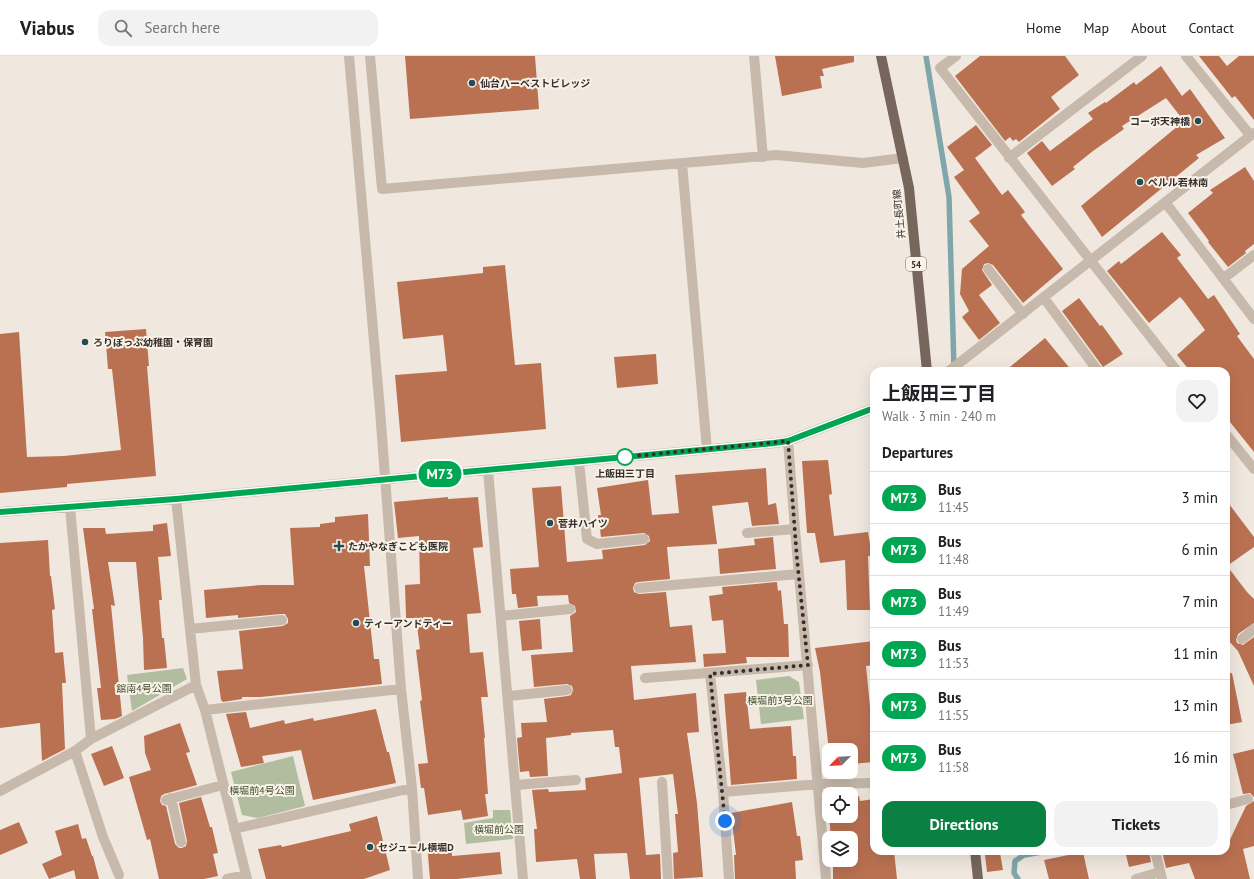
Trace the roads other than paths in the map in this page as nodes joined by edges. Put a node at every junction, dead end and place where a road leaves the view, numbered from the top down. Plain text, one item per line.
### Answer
1 (349, 56) edge
2 (370, 56) edge
3 (754, 56) edge
4 (881, 56) edge
5 (956, 56) edge
6 (1142, 56) edge
7 (1186, 56) edge
8 (1252, 134) edge
9 (763, 157) junction
10 (902, 158) junction
11 (1009, 158) junction
12 (682, 163) junction
13 (1165, 202) junction
14 (1254, 255) edge
15 (1090, 261) junction
16 (988, 269) dead end
17 (1224, 278) junction
18 (1044, 298) junction
19 (1022, 314) junction
20 (1254, 319) edge
21 (927, 367) edge
22 (954, 367) edge
23 (1095, 367) edge
24 (1174, 367) edge
25 (870, 410) edge
26 (1230, 439) edge
27 (788, 441) junction
28 (706, 450) junction
29 (579, 462) junction
30 (1254, 469) edge
31 (488, 470) junction
32 (384, 479) junction
33 (176, 499) junction
34 (70, 507) junction
35 (0, 512) edge
36 (795, 529) junction
37 (747, 533) dead end
38 (644, 539) dead end
39 (799, 574) junction
40 (639, 588) dead end
41 (570, 609) dead end
42 (502, 616) junction
43 (282, 620) dead end
44 (1254, 628) edge
45 (190, 629) junction
46 (1242, 639) dead end
47 (808, 665) junction
48 (710, 674) junction
49 (645, 678) dead end
50 (196, 685) junction
51 (401, 689) junction
52 (567, 690) dead end
53 (509, 696) junction
54 (205, 710) junction
55 (91, 739) junction
56 (75, 751) junction
57 (576, 780) dead end
58 (662, 782) dead end
59 (870, 783) edge
60 (819, 784) junction
61 (223, 785) junction
62 (516, 785) junction
63 (412, 788) junction
64 (0, 791) edge
65 (723, 792) junction
66 (1248, 799) dead end
67 (1230, 804) edge
68 (234, 829) junction
69 (181, 842) dead end
70 (975, 855) edge
71 (1156, 855) edge
72 (120, 875) dead end
73 (1161, 876) edge
74 (246, 877) edge
75 (227, 879) edge
76 (418, 879) edge
77 (523, 879) edge
78 (668, 879) edge
79 (729, 879) edge
80 (826, 879) edge
81 (978, 879) edge
82 (1136, 879) edge

1 - 32 street
2 - 12 street
3 - 9 street
4 - 10 main road, 井土長町線 / 54
5 - 11 street
6 - 11 street
7 - 8 street
8 - 13 street
9 - 10 street
9 - 12 street
10 - 21 main road, 井土長町線 / 54
11 - 15 street
12 - 28 street
13 - 15 street
13 - 17 street
14 - 17 street
15 - 18 street
15 - 24 street
16 - 19 street
17 - 20 street
18 - 19 street
18 - 23 street
19 - 22 street
25 - 27 street
26 - 30 street
27 - 28 street
27 - 36 street
28 - 29 street
29 - 31 street
29 - 38 street
31 - 32 street
31 - 42 street
32 - 33 street
32 - 51 street
33 - 34 street
33 - 45 street
34 - 35 street
34 - 55 street
36 - 37 street
36 - 39 street
39 - 40 street
39 - 47 street
41 - 42 street
42 - 53 street
43 - 45 street
44 - 46 street
45 - 50 street
47 - 48 street
47 - 60 street
48 - 49 street
48 - 65 street
50 - 54 street
50 - 55 street
51 - 54 street
51 - 63 street
52 - 53 street
53 - 62 street
54 - 61 street
55 - 56 street
56 - 64 street
56 - 72 street
57 - 62 street
58 - 78 street
59 - 60 street
60 - 65 street
60 - 80 street
61 - 68 street
61 - 69 street
62 - 77 street
63 - 68 street
63 - 76 street
65 - 79 street
66 - 67 street
68 - 74 street
70 - 81 main road
71 - 73 street
73 - 82 street
74 - 75 street

